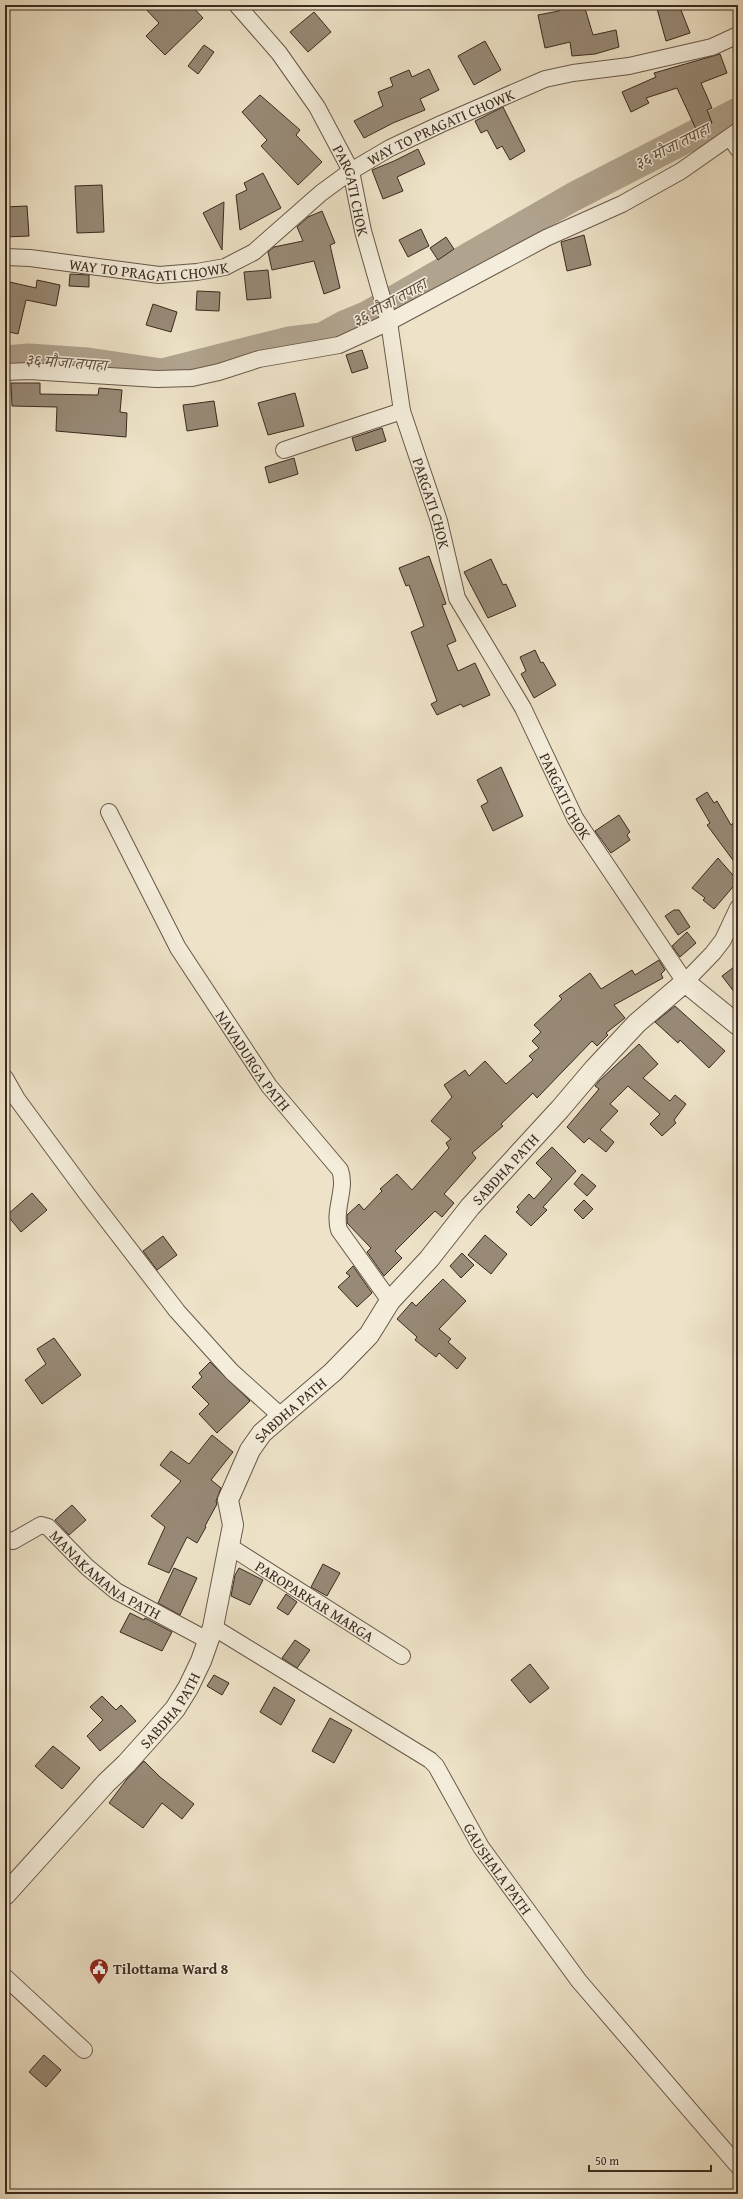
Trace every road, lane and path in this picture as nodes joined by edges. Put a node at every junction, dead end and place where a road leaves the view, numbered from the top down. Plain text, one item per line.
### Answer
1 (237, 5) edge
2 (736, 41) edge
3 (735, 139) edge
4 (351, 172) junction
5 (5, 257) edge
6 (388, 319) junction
7 (5, 372) edge
8 (402, 411) junction
9 (284, 450) dead end
10 (109, 812) dead end
11 (738, 908) edge
12 (685, 982) junction
13 (738, 1024) edge
14 (5, 1078) edge
15 (390, 1301) junction
16 (281, 1416) junction
17 (5, 1538) edge
18 (229, 1546) junction
19 (211, 1634) junction
20 (402, 1656) dead end
21 (5, 1895) edge
22 (5, 1977) edge
23 (84, 2050) dead end
24 (738, 2166) edge

1 - 4 street, PARGATI CHOK
2 - 4 street, WAY TO PRAGATI CHOWK
3 - 6 street
4 - 5 street, WAY TO PRAGATI CHOWK
4 - 6 street, PARGATI CHOK
6 - 7 street
6 - 8 street, PARGATI CHOK
8 - 9 street
8 - 12 street, PARGATI CHOK
10 - 15 street, NAVADURGA PATH
11 - 12 street
12 - 13 street
12 - 15 street, SABDHA PATH
14 - 16 street
15 - 16 street, SABDHA PATH
16 - 18 street, SABDHA PATH
17 - 19 street, MANAKAMANA PATH
18 - 19 street, SABDHA PATH
18 - 20 street, PAROPARKAR MARGA
19 - 21 street, SABDHA PATH
19 - 24 street, GAUSHALA PATH
22 - 23 street

